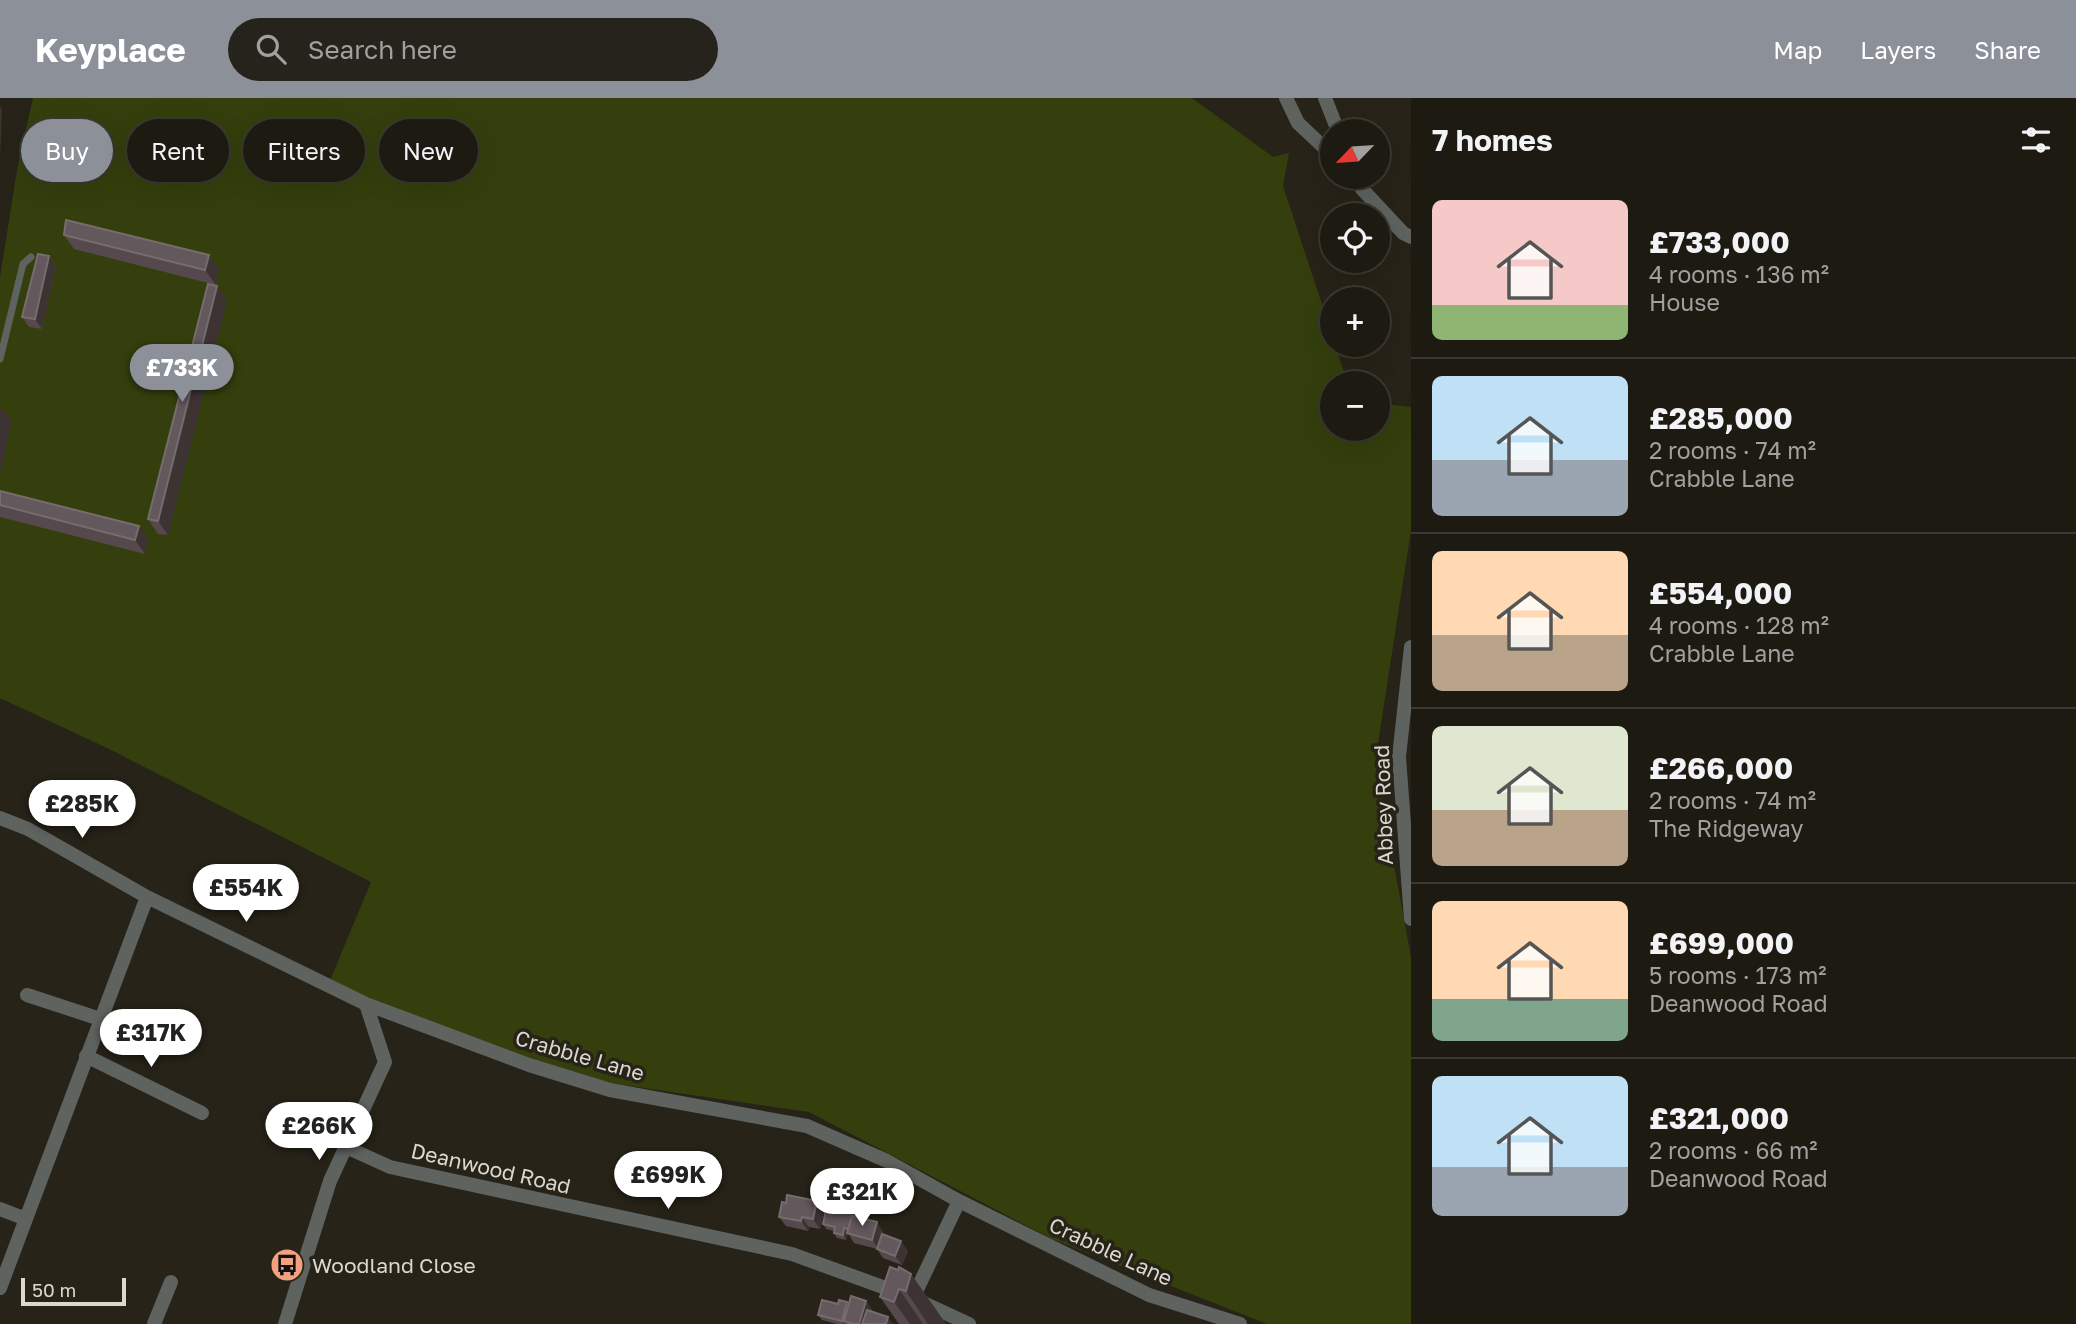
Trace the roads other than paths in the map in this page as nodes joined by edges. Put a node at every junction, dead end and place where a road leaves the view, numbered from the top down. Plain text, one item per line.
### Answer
1 (1286, 98) edge
2 (1325, 98) edge
3 (1333, 119) edge
4 (1320, 144) edge
5 (1362, 189) edge
6 (1411, 237) edge
7 (31, 257) dead end
8 (0, 359) edge
9 (1411, 647) edge
10 (0, 818) edge
11 (147, 897) junction
12 (1411, 919) edge
13 (27, 995) dead end
14 (366, 1004) junction
15 (100, 1018) junction
16 (86, 1056) junction
17 (202, 1114) dead end
18 (346, 1147) junction
19 (958, 1201) junction
20 (0, 1209) edge
21 (26, 1219) junction
22 (171, 1282) dead end
23 (0, 1288) edge
24 (913, 1298) junction
25 (155, 1324) edge
26 (285, 1324) edge
27 (970, 1324) edge
28 (1240, 1324) edge

1 - 4 street
2 - 3 street
5 - 6 street
7 - 8 lane
9 - 12 street, Abbey Road
10 - 11 street, Crabble Lane
11 - 14 street, Crabble Lane
11 - 15 street
13 - 15 street
14 - 18 street
14 - 19 street, Crabble Lane
15 - 16 street
16 - 17 street
16 - 21 street
18 - 24 street, Deanwood Road
18 - 26 street
19 - 24 street
19 - 28 street, Crabble Lane
20 - 21 street
21 - 23 street
22 - 25 street
24 - 27 street, Deanwood Road

